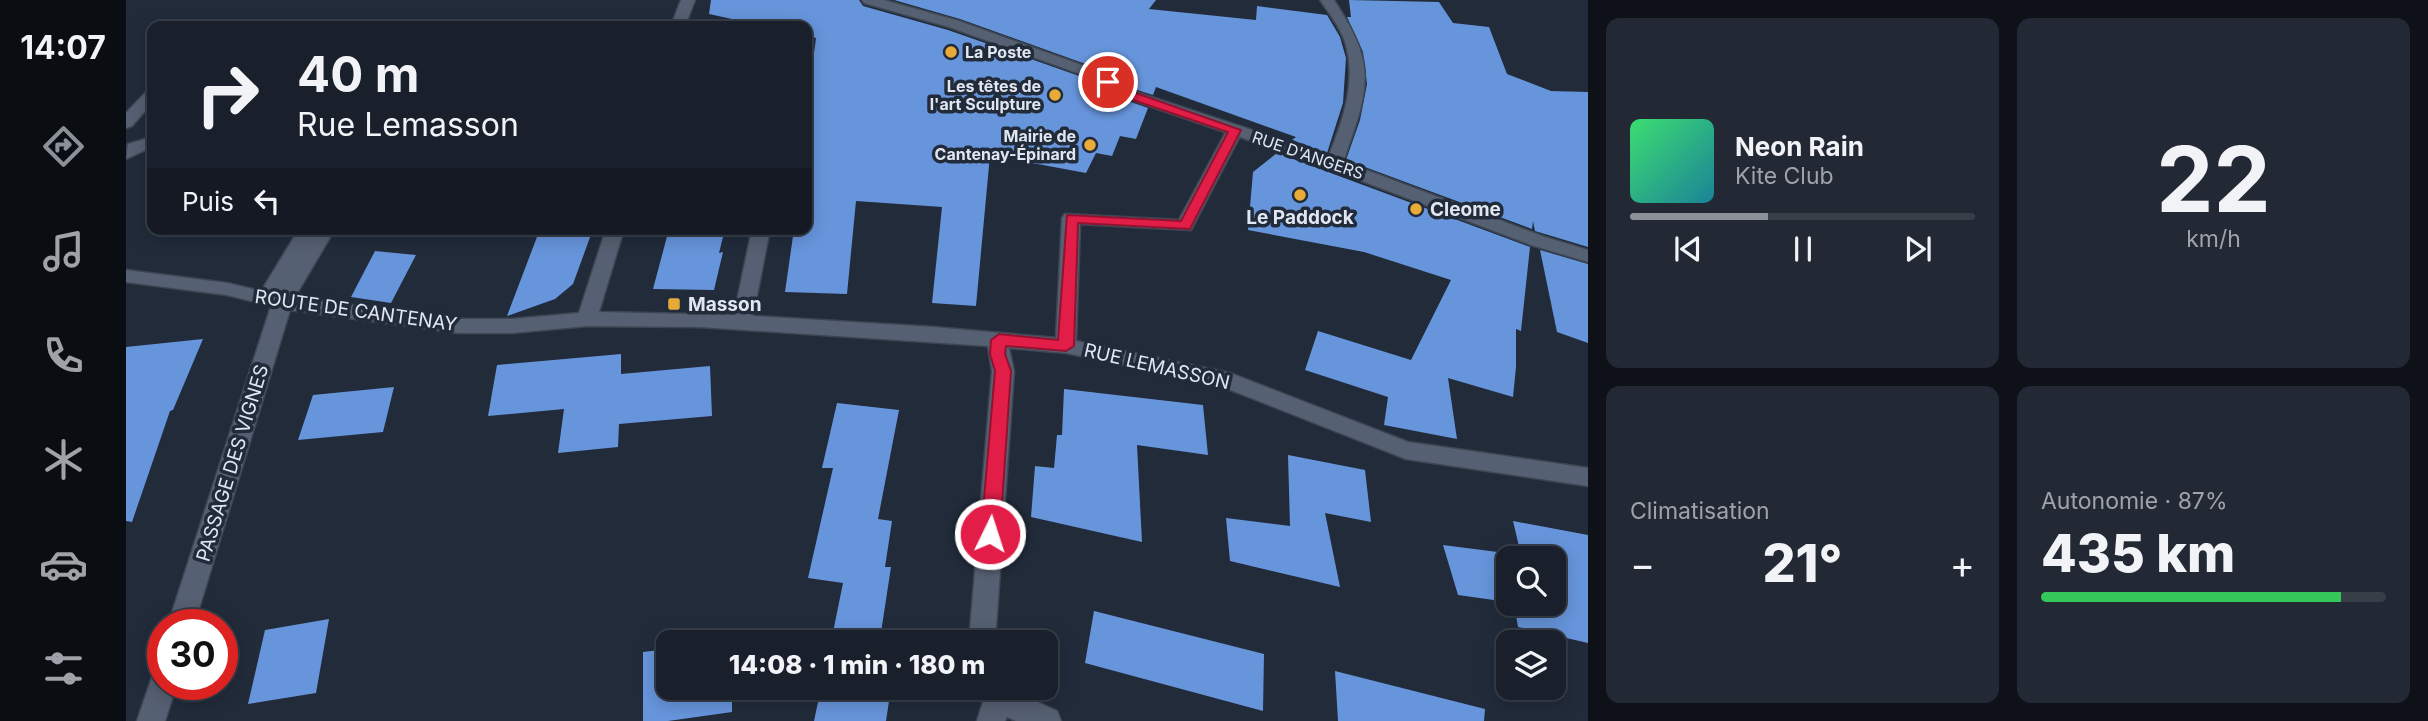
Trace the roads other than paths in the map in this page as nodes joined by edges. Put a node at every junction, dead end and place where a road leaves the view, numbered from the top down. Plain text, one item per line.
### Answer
1 (688, 0) edge
2 (869, 0) edge
3 (1327, 0) edge
4 (680, 21) edge
5 (147, 100) edge
6 (126, 123) edge
7 (1235, 130) junction
8 (147, 143) edge
9 (126, 154) edge
10 (1334, 163) junction
11 (305, 235) edge
12 (322, 235) edge
13 (613, 235) edge
14 (760, 235) edge
15 (1588, 256) edge
16 (126, 276) edge
17 (274, 300) junction
18 (587, 319) junction
19 (742, 323) junction
20 (999, 340) junction
21 (1066, 346) junction
22 (1588, 477) edge
23 (186, 609) edge
24 (983, 630) edge
25 (158, 700) edge
26 (994, 703) edge
27 (151, 721) edge
28 (1047, 721) edge

1 - 4 street
2 - 7 street, RUE D'ANGERS
3 - 10 street
5 - 6 street
7 - 10 street, RUE D'ANGERS
7 - 21 street
8 - 9 street
10 - 15 street, RUE D'ANGERS
11 - 17 street
12 - 17 street
13 - 18 street
14 - 19 street
16 - 17 street, ROUTE DE CANTENAY
17 - 18 street, ROUTE DE CANTENAY
17 - 23 street, PASSAGE DES VIGNES
18 - 19 street, RUE LEMASSON
19 - 20 street, RUE LEMASSON
20 - 21 street, RUE LEMASSON
20 - 24 street
21 - 22 street, RUE LEMASSON
25 - 27 street
26 - 28 street

